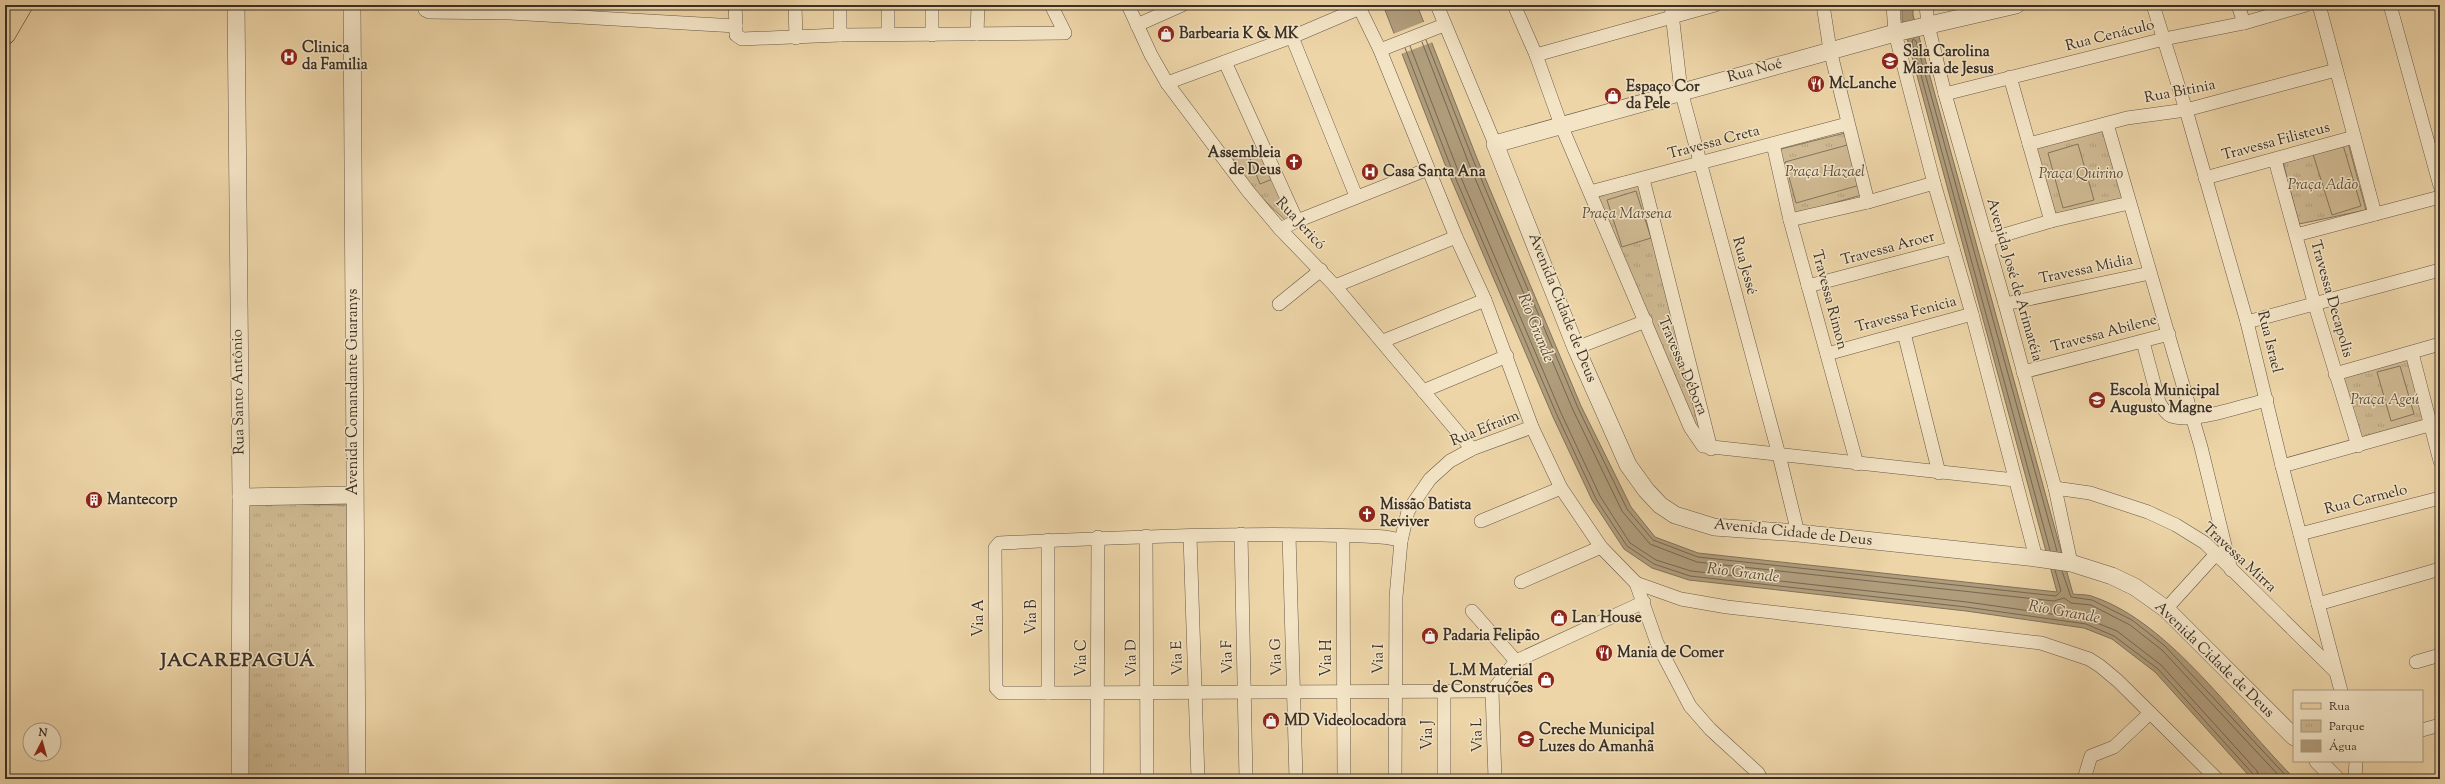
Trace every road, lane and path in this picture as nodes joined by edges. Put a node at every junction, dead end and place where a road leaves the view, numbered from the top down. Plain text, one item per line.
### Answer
1 (22, 5) edge
2 (236, 5) edge
3 (352, 5) edge
4 (736, 5) edge
5 (795, 5) edge
6 (840, 5) edge
7 (888, 5) edge
8 (932, 5) edge
9 (978, 5) edge
10 (1051, 5) edge
11 (1128, 5) edge
12 (1182, 5) edge
13 (1437, 5) edge
14 (1514, 5) edge
15 (1715, 5) edge
16 (1823, 5) edge
17 (1893, 5) edge
18 (1926, 5) edge
19 (2016, 5) edge
20 (2153, 5) edge
21 (2238, 5) edge
22 (2306, 5) edge
23 (2320, 5) edge
24 (2390, 5) edge
25 (1359, 7) edge
26 (425, 8) edge
27 (510, 9) edge
28 (586, 11) edge
29 (1671, 11) edge
30 (2244, 23) junction
31 (1137, 25) junction
32 (1444, 25) junction
33 (1926, 25) junction
34 (736, 26) junction
35 (1897, 32) junction
36 (5, 34) edge
37 (888, 34) junction
38 (978, 34) junction
39 (840, 35) junction
40 (932, 35) junction
41 (1292, 37) junction
42 (796, 38) junction
43 (2164, 39) junction
44 (1380, 50) junction
45 (1830, 50) junction
46 (1536, 56) junction
47 (1225, 62) junction
48 (2336, 70) junction
49 (2010, 77) junction
50 (1167, 84) junction
51 (1681, 91) junction
52 (1945, 94) junction
53 (2186, 110) junction
54 (1847, 124) junction
55 (2107, 124) junction
56 (1561, 125) junction
57 (2354, 137) junction
58 (1495, 144) junction
59 (1773, 144) junction
60 (2029, 144) junction
61 (2275, 160) junction
62 (1700, 163) junction
63 (1428, 169) junction
64 (2205, 178) junction
65 (1643, 179) junction
66 (1934, 183) junction
67 (2440, 186) edge
68 (1590, 192) junction
69 (1356, 196) junction
70 (2440, 197) edge
71 (1868, 202) junction
72 (2129, 203) junction
73 (2375, 214) junction
74 (1790, 220) junction
75 (1298, 221) junction
76 (2051, 221) junction
77 (1280, 229) junction
78 (2296, 235) junction
79 (1456, 237) junction
80 (1987, 240) junction
81 (1953, 248) junction
82 (1321, 270) junction
83 (2440, 270) edge
84 (2150, 273) junction
85 (1335, 286) junction
86 (1808, 286) junction
87 (1485, 300) junction
88 (2314, 302) junction
89 (1279, 304) dead end
90 (2005, 304) junction
91 (1972, 314) junction
92 (1646, 321) junction
93 (2248, 322) junction
94 (1904, 333) junction
95 (2169, 334) junction
96 (1383, 341) junction
97 (2143, 342) junction
98 (2440, 344) edge
99 (1576, 348) junction
100 (2412, 353) junction
101 (1827, 354) junction
102 (1507, 356) junction
103 (2023, 372) junction
104 (2335, 374) junction
105 (1423, 391) junction
106 (2267, 400) junction
107 (2192, 418) junction
108 (2429, 425) junction
109 (1532, 427) junction
110 (2358, 446) junction
111 (1472, 449) junction
112 (1711, 449) junction
113 (1779, 455) junction
114 (2440, 461) edge
115 (1857, 464) junction
116 (2282, 466) junction
117 (1940, 473) junction
118 (2015, 480) junction
119 (1561, 488) junction
120 (2054, 488) junction
121 (354, 495) junction
122 (241, 497) junction
123 (2440, 498) edge
124 (1481, 520) dead end
125 (1798, 533) junction
126 (1241, 534) junction
127 (2300, 534) junction
128 (1289, 535) junction
129 (1146, 536) junction
130 (1190, 536) junction
131 (1343, 536) junction
132 (1098, 538) junction
133 (1048, 540) junction
134 (1401, 541) junction
135 (1601, 547) junction
136 (2216, 554) junction
137 (2040, 559) junction
138 (2069, 563) junction
139 (2440, 569) edge
140 (2231, 570) junction
141 (1521, 582) dead end
142 (1636, 583) junction
143 (1644, 602) junction
144 (2318, 604) junction
145 (2166, 609) junction
146 (1472, 611) dead end
147 (2440, 655) edge
148 (1516, 661) junction
149 (2416, 662) dead end
150 (2336, 672) junction
151 (2341, 690) edge
152 (1492, 691) junction
153 (1343, 692) junction
154 (1394, 692) junction
155 (1444, 692) junction
156 (1048, 693) junction
157 (1098, 693) junction
158 (1148, 693) junction
159 (1195, 693) junction
160 (1245, 693) junction
161 (1294, 693) junction
162 (2150, 713) junction
163 (2440, 725) edge
164 (2423, 730) edge
165 (2293, 737) edge
166 (2319, 762) edge
167 (2356, 762) edge
168 (1761, 778) edge
169 (240, 779) edge
170 (357, 779) edge
171 (1097, 779) edge
172 (1147, 779) edge
173 (1198, 779) edge
174 (1246, 779) edge
175 (1296, 779) edge
176 (1344, 779) edge
177 (1395, 779) edge
178 (1444, 779) edge
179 (1495, 779) edge
180 (2084, 779) edge
181 (2217, 779) edge
182 (2336, 779) edge
183 (2356, 779) edge

1 - 36 main road
2 - 122 street, Rua Santo Antônio
3 - 121 street, Avenida Comandante Guaranys
4 - 34 street
5 - 42 street
6 - 39 street
7 - 37 street
8 - 40 street
9 - 38 street
10 - 38 street
11 - 31 street, Rua Jericó
12 - 31 street
13 - 32 street, Avenida Cidade de Deus
14 - 46 street, Travessa Débora
15 - 29 street
16 - 45 street
17 - 35 street
18 - 33 street, Avenida José de Arimatéia
19 - 33 street, Rua Noé
20 - 43 street, Rua Israel
21 - 30 street
22 - 30 street, Rua Cenáculo
23 - 48 street
24 - 67 street
25 - 41 street
25 - 44 street
26 - 27 street
27 - 28 street
28 - 34 street
29 - 46 street
29 - 51 street, Rua Jessé
30 - 43 street, Rua Cenáculo
31 - 50 street, Rua Jericó
32 - 44 street
32 - 58 street, Avenida Cidade de Deus
33 - 35 street, Rua Noé
33 - 52 street, Avenida José de Arimatéia
34 - 42 street
35 - 45 street, Rua Noé
35 - 66 street
37 - 39 street
37 - 40 street
38 - 40 street
39 - 42 street
41 - 47 street
41 - 69 street
43 - 49 street, Rua Cenáculo
43 - 53 street, Rua Israel
44 - 63 street
45 - 51 street, Rua Noé
45 - 54 street
46 - 56 street, Travessa Débora
47 - 50 street
47 - 75 street
48 - 53 street, Rua Bitinia
48 - 57 street
49 - 52 street, Rua Cenáculo
49 - 60 street
50 - 77 street, Rua Jericó
51 - 56 street, Rua Noé
51 - 62 street, Rua Jessé
52 - 80 street, Avenida José de Arimatéia
53 - 55 street, Rua Bitinia
53 - 64 street, Rua Israel
54 - 59 street, Travessa Creta
54 - 71 street
55 - 60 street, Rua Bitinia
55 - 72 street
56 - 58 street, Rua Noé
56 - 68 street, Travessa Débora
57 - 61 street, Travessa Filisteus
57 - 73 street
58 - 99 street, Avenida Cidade de Deus
59 - 62 street, Travessa Creta
59 - 74 street, Travessa Rimon
60 - 76 street
61 - 64 street, Travessa Filisteus
61 - 78 street, Travessa Decapolis
62 - 65 street, Travessa Creta
62 - 113 street, Rua Jessé
63 - 69 street
63 - 79 street
64 - 93 street, Rua Israel
65 - 68 street, Travessa Creta
65 - 112 street
66 - 71 street
66 - 81 street
68 - 92 street, Travessa Débora
69 - 75 street
70 - 73 street
71 - 74 street
72 - 76 street
72 - 84 street
73 - 78 street
74 - 86 street, Travessa Rimon
75 - 77 street
76 - 80 street
77 - 82 street, Rua Jericó
78 - 88 street, Travessa Decapolis
79 - 85 street
79 - 87 street
80 - 90 street, Avenida José de Arimatéia
81 - 86 street, Travessa Aroer
81 - 91 street
82 - 85 street, Rua Jericó
82 - 89 street
83 - 88 street
84 - 90 street, Travessa Midia
84 - 95 street
85 - 96 street, Rua Jericó
86 - 101 street, Travessa Rimon
87 - 96 street
87 - 102 street
88 - 93 street
88 - 104 street, Travessa Decapolis
90 - 103 street, Avenida José de Arimatéia
91 - 94 street, Travessa Fenicia
91 - 118 street
92 - 99 street
92 - 112 street, Travessa Débora
93 - 106 street, Rua Israel
94 - 101 street, Travessa Fenicia
94 - 117 street
95 - 97 street, Travessa Abilene
95 - 107 street
96 - 105 street, Rua Jericó
97 - 103 street, Travessa Abilene
97 - 107 street
98 - 100 street
99 - 125 street, Avenida Cidade de Deus
100 - 104 street
100 - 108 street
101 - 115 street, Travessa Rimon
102 - 105 street
102 - 109 street
103 - 120 street, Avenida José de Arimatéia
104 - 110 street, Travessa Decapolis
105 - 111 street, Rua Jericó
106 - 107 street
106 - 116 street, Rua Israel
107 - 140 street
108 - 110 street
108 - 114 street
109 - 111 street, Rua Efraim
109 - 119 street
110 - 116 street
111 - 134 street, Rua Efraim
112 - 113 street
113 - 115 street
113 - 125 street, Rua Jessé
115 - 117 street
116 - 127 street, Rua Israel
117 - 118 street
118 - 137 street
119 - 124 street
119 - 135 street
120 - 136 street, Travessa Mirra
120 - 138 street, Avenida José de Arimatéia
121 - 122 street
121 - 170 street, Avenida Comandante Guaranys
122 - 169 street, Rua Santo Antônio
123 - 127 street, Rua Carmelo
125 - 137 street, Avenida Cidade de Deus
126 - 128 street
126 - 130 street
126 - 160 street, Via F
127 - 144 street, Rua Israel
128 - 131 street
128 - 161 street, Via G
129 - 130 street
129 - 132 street
129 - 158 street, Via D
130 - 159 street, Via E
131 - 134 street
131 - 153 street, Via H
132 - 133 street
132 - 157 street, Via C
133 - 156 street, Via B
133 - 156 street, Via A
134 - 154 street, Via I
135 - 141 street
135 - 142 street
136 - 140 street, Travessa Mirra
136 - 145 street
137 - 138 street, Avenida Cidade de Deus
138 - 145 street, Avenida Cidade de Deus
139 - 144 street
140 - 150 street, Travessa Mirra
142 - 143 street
142 - 162 street
143 - 148 street
143 - 168 street
144 - 150 street, Rua Israel
145 - 165 street, Avenida Cidade de Deus
146 - 148 street
147 - 149 street
148 - 152 street
150 - 151 street, Rua Israel
152 - 155 street
152 - 179 street, Via L
153 - 154 street
153 - 161 street
153 - 176 street, Via H
154 - 155 street
154 - 177 street, Via I
155 - 178 street, Via J
156 - 157 street
157 - 158 street
157 - 171 street, Via C
158 - 159 street
158 - 172 street, Via D
159 - 160 street
159 - 173 street, Via E
160 - 161 street
160 - 174 street, Via F
161 - 175 street, Via G
162 - 180 street
162 - 181 street
163 - 164 street
166 - 182 street
167 - 183 street

